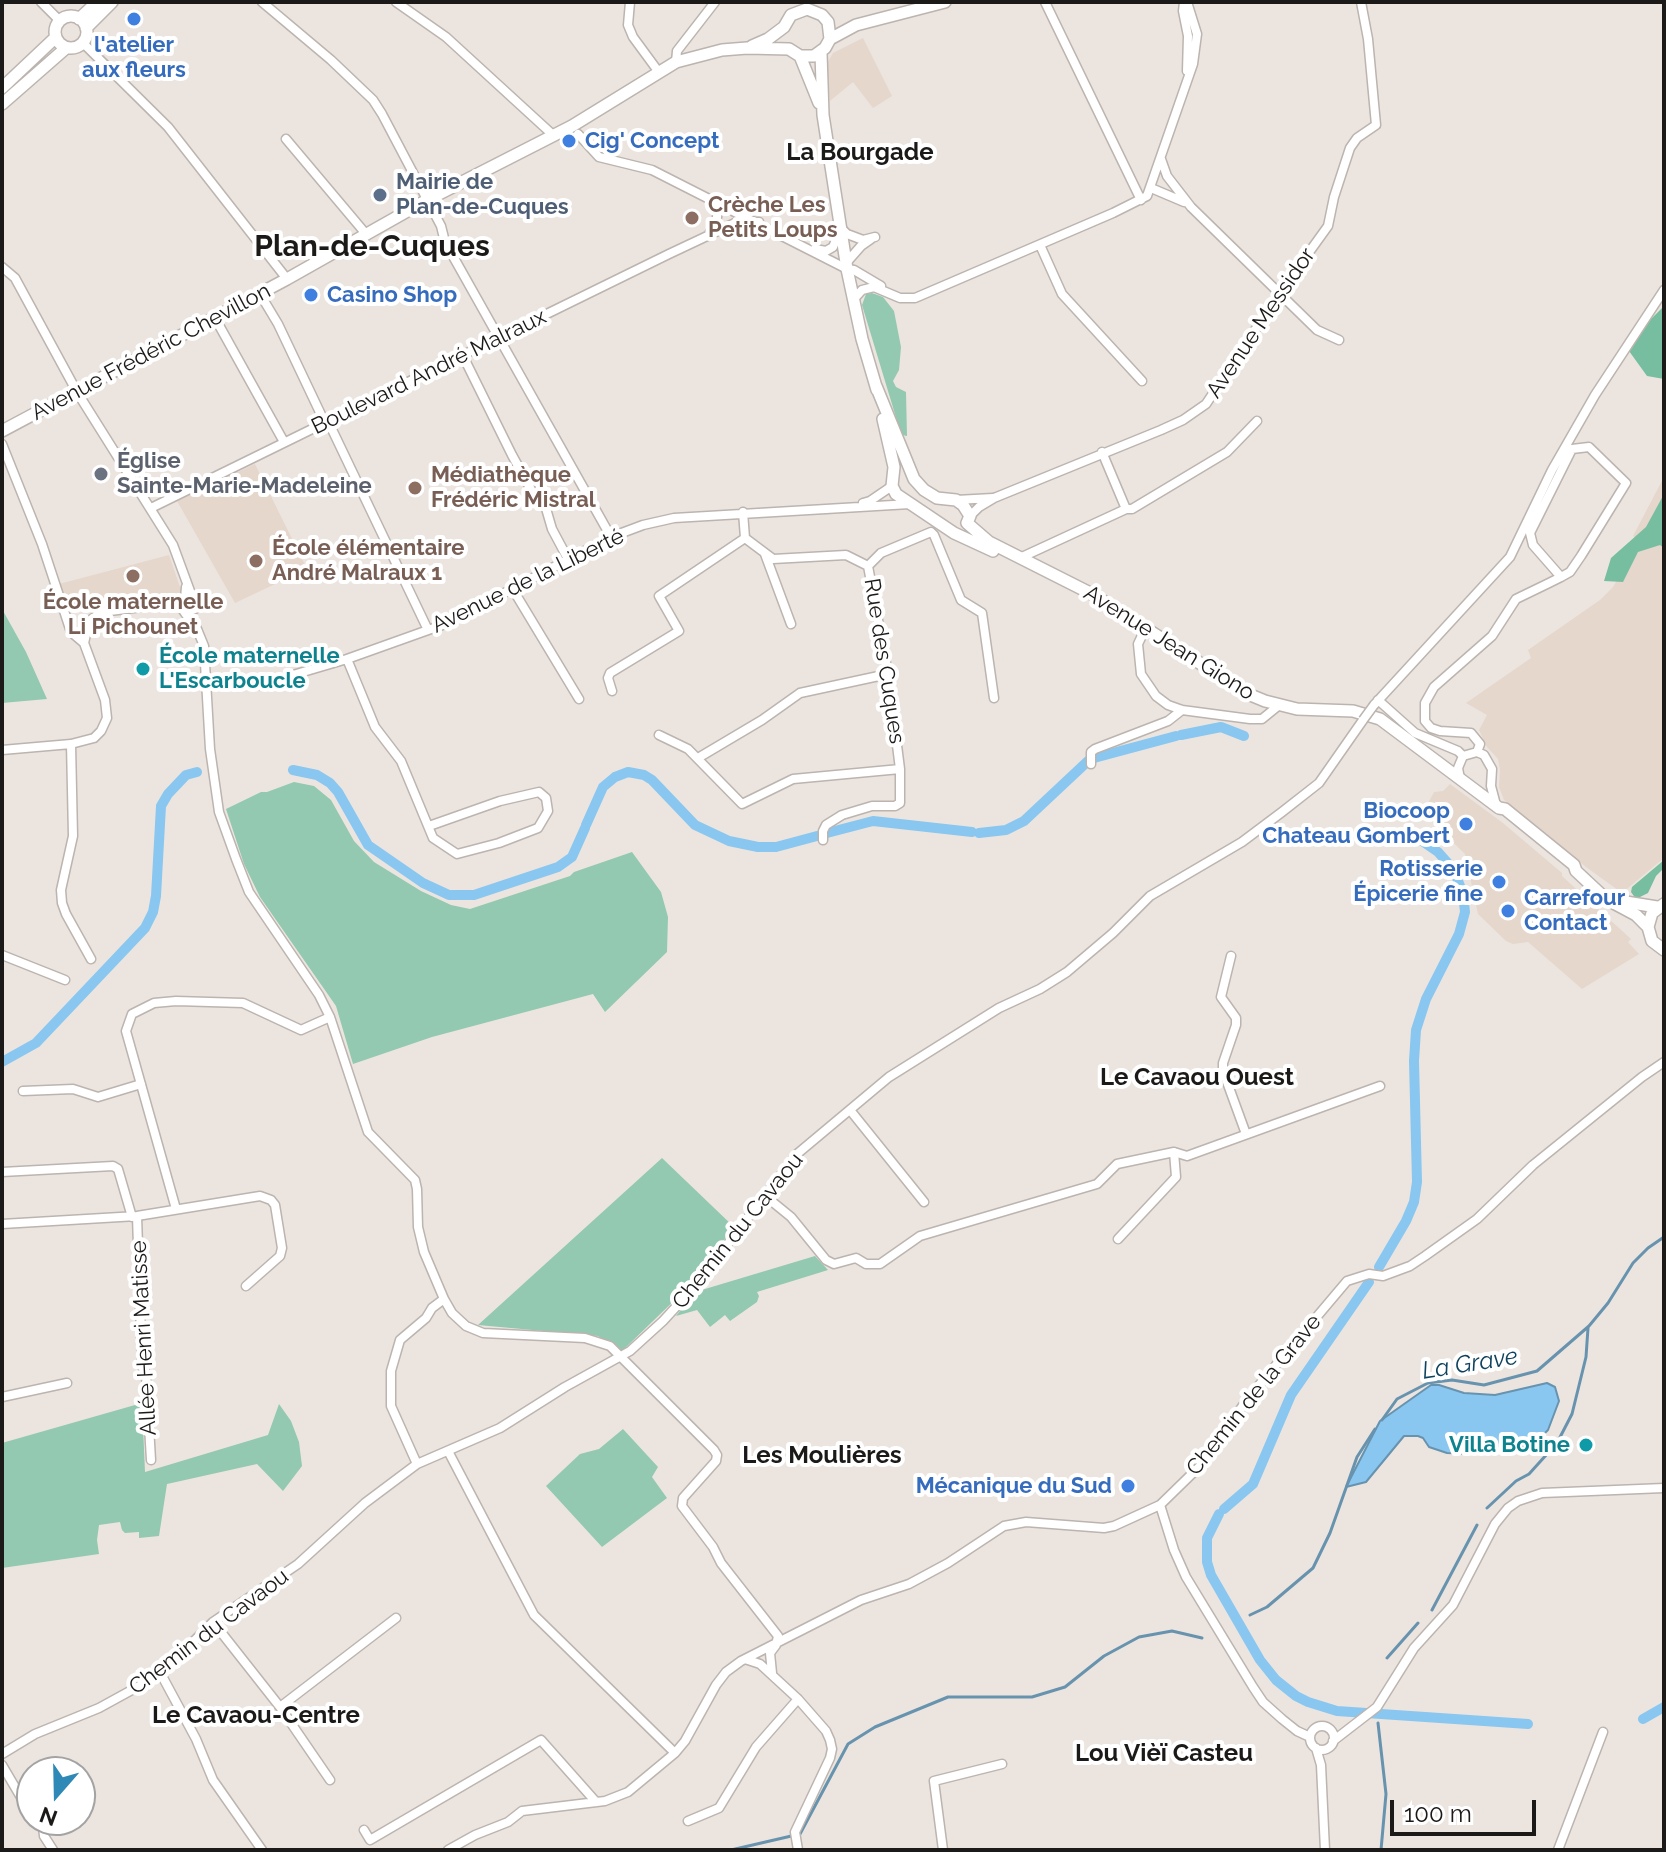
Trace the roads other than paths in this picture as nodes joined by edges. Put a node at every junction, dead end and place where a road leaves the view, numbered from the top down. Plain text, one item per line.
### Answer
1 (41, 2) edge
2 (97, 2) edge
3 (112, 2) edge
4 (262, 2) edge
5 (396, 2) edge
6 (630, 2) edge
7 (715, 2) edge
8 (792, 2) edge
9 (945, 2) edge
10 (1045, 2) edge
11 (1186, 2) edge
12 (1361, 2) edge
13 (804, 6) edge
14 (791, 15) junction
15 (60, 21) junction
16 (828, 22) junction
17 (83, 24) junction
18 (856, 25) junction
19 (784, 27) junction
20 (56, 37) junction
21 (830, 39) junction
22 (83, 43) junction
23 (66, 48) junction
24 (747, 48) junction
25 (795, 53) junction
26 (821, 53) junction
27 (676, 62) junction
28 (658, 71) junction
29 (2, 88) edge
30 (2, 104) edge
31 (823, 115) junction
32 (578, 134) dead end
33 (553, 135) junction
34 (286, 139) dead end
35 (1161, 159) junction
36 (1151, 188) junction
37 (427, 200) junction
38 (1141, 200) junction
39 (715, 201) junction
40 (1191, 207) junction
41 (759, 222) junction
42 (841, 228) junction
43 (366, 234) junction
44 (707, 236) junction
45 (1040, 245) junction
46 (807, 247) junction
47 (846, 266) junction
48 (2, 267) edge
49 (287, 279) junction
50 (1664, 290) edge
51 (892, 293) junction
52 (1279, 294) junction
53 (258, 295) junction
54 (853, 300) junction
55 (215, 318) junction
56 (498, 337) junction
57 (1339, 340) dead end
58 (463, 356) junction
59 (1142, 381) dead end
60 (876, 386) junction
61 (77, 392) junction
62 (1257, 421) dead end
63 (326, 422) junction
64 (2, 431) edge
65 (284, 442) junction
66 (2, 444) edge
67 (1102, 452) junction
68 (914, 479) junction
69 (893, 484) junction
70 (994, 498) junction
71 (956, 500) junction
72 (910, 504) junction
73 (850, 506) junction
74 (151, 508) junction
75 (1126, 509) junction
76 (743, 512) junction
77 (969, 520) junction
78 (954, 533) junction
79 (611, 537) junction
80 (745, 538) junction
81 (765, 554) junction
82 (1022, 557) junction
83 (568, 559) junction
84 (868, 566) junction
85 (1561, 577) junction
86 (1062, 578) junction
87 (512, 588) junction
88 (187, 606) junction
89 (791, 624) dead end
90 (1146, 627) junction
91 (428, 630) junction
92 (84, 643) junction
93 (347, 659) junction
94 (888, 674) junction
95 (259, 685) dead end
96 (612, 691) dead end
97 (994, 698) dead end
98 (579, 699) dead end
99 (1278, 706) junction
100 (1182, 710) junction
101 (1372, 710) junction
102 (659, 735) dead end
103 (71, 744) junction
104 (2, 750) edge
105 (1477, 752) junction
106 (1463, 756) junction
107 (698, 758) junction
108 (1091, 760) dead end
109 (900, 769) junction
110 (1460, 779) junction
111 (1498, 807) junction
112 (429, 826) junction
113 (823, 835) dead end
114 (1606, 899) junction
115 (1661, 906) edge
116 (1648, 927) junction
117 (1664, 950) edge
118 (2, 955) edge
119 (1231, 956) dead end
120 (91, 959) dead end
121 (65, 980) dead end
122 (330, 1017) junction
123 (1664, 1062) edge
124 (141, 1084) junction
125 (1380, 1086) dead end
126 (23, 1091) dead end
127 (850, 1110) junction
128 (1246, 1134) junction
129 (1174, 1152) junction
130 (2, 1172) edge
131 (764, 1195) junction
132 (924, 1202) dead end
133 (176, 1209) junction
134 (134, 1216) junction
135 (2, 1224) edge
136 (1118, 1239) dead end
137 (246, 1286) dead end
138 (444, 1299) junction
139 (620, 1357) junction
140 (67, 1383) dead end
141 (2, 1397) edge
142 (448, 1451) junction
143 (151, 1460) dead end
144 (417, 1464) junction
145 (1664, 1488) edge
146 (1160, 1505) junction
147 (396, 1618) dead end
148 (213, 1622) junction
149 (776, 1645) junction
150 (745, 1659) junction
151 (772, 1673) junction
152 (161, 1674) junction
153 (798, 1699) junction
154 (280, 1707) junction
155 (1349, 1727) junction
156 (1331, 1730) junction
157 (1603, 1732) dead end
158 (1311, 1733) junction
159 (1330, 1744) junction
160 (1316, 1748) junction
161 (675, 1753) junction
162 (2, 1754) edge
163 (1002, 1764) dead end
164 (2, 1765) edge
165 (1321, 1765) junction
166 (330, 1780) dead end
167 (16, 1788) edge
168 (596, 1802) junction
169 (688, 1821) dead end
170 (364, 1830) dead end
171 (262, 1850) edge
172 (448, 1850) edge
173 (798, 1850) edge
174 (943, 1850) edge
175 (1325, 1850) edge
176 (1558, 1850) edge

1 - 15 street
2 - 17 street
3 - 17 street
4 - 37 street
5 - 33 street
6 - 28 street
7 - 27 street
8 - 14 street
9 - 18 street
10 - 38 street
11 - 35 street
12 - 52 street, Avenue Messidor
13 - 14 street
13 - 16 street
14 - 19 street
15 - 17 street
15 - 20 street
16 - 18 street
16 - 21 street
17 - 22 street
18 - 21 street
19 - 24 street
19 - 25 street
20 - 23 street
20 - 29 street
21 - 26 street
22 - 23 street
22 - 49 street
23 - 30 street
24 - 25 street
24 - 27 street, Avenue Frédéric Chevillon
25 - 26 street
25 - 31 street
26 - 31 street
27 - 28 street, Avenue Frédéric Chevillon
28 - 33 street, Avenue Frédéric Chevillon
31 - 42 street
32 - 39 street
33 - 37 street, Avenue Frédéric Chevillon
34 - 43 street
35 - 36 street
35 - 40 street
36 - 38 street
36 - 40 street
37 - 43 street, Avenue Frédéric Chevillon
37 - 56 street
38 - 45 street
39 - 41 street
39 - 44 street
40 - 52 street
41 - 44 street, Boulevard André Malraux
41 - 46 street
42 - 46 street
42 - 47 street
42 - 47 street
43 - 49 street, Avenue Frédéric Chevillon
44 - 56 street, Boulevard André Malraux
45 - 51 street
45 - 59 street
46 - 47 street
47 - 51 street
47 - 54 street
48 - 61 street
49 - 53 street, Avenue Frédéric Chevillon
50 - 101 street, Chemin du Cavaou
51 - 54 street
52 - 57 street
52 - 67 street, Avenue Messidor
53 - 55 street, Avenue Frédéric Chevillon
53 - 63 street
54 - 60 street
55 - 61 street, Avenue Frédéric Chevillon
55 - 65 street
56 - 58 street, Boulevard André Malraux
56 - 79 street
58 - 63 street, Boulevard André Malraux
58 - 83 street
60 - 68 street
60 - 69 street
61 - 64 street, Avenue Frédéric Chevillon
61 - 74 street
62 - 75 street
63 - 65 street, Boulevard André Malraux
63 - 91 street
65 - 74 street, Boulevard André Malraux
66 - 92 street
67 - 70 street, Avenue Messidor
67 - 75 street
68 - 69 street
68 - 71 street, Avenue Jean Giono
69 - 72 street, Avenue Jean Giono
69 - 73 street, Avenue de la Liberté
70 - 71 street, Avenue Messidor
70 - 77 street, Avenue Messidor
71 - 77 street, Avenue Jean Giono
72 - 73 street, Avenue de la Liberté
72 - 78 street, Avenue Jean Giono
73 - 76 street, Avenue de la Liberté
74 - 88 street
75 - 82 street
76 - 79 street, Avenue de la Liberté
76 - 80 street
77 - 78 street
77 - 82 street, Avenue Jean Giono
78 - 86 street, Avenue Jean Giono
79 - 83 street, Avenue de la Liberté
80 - 81 street
80 - 96 street
81 - 84 street, Rue des Cuques
81 - 89 street
82 - 86 street, Avenue Jean Giono
83 - 87 street, Avenue de la Liberté
84 - 94 street, Rue des Cuques
84 - 97 street, Rue des Cuques
85 - 85 street
85 - 105 street
86 - 90 street, Avenue Jean Giono
87 - 91 street, Avenue de la Liberté
87 - 98 street
88 - 92 street
88 - 122 street
90 - 99 street, Avenue Jean Giono
90 - 100 street
91 - 93 street, Avenue de la Liberté
92 - 103 street
93 - 95 street, Avenue de la Liberté
93 - 112 street
94 - 107 street
94 - 109 street, Rue des Cuques
99 - 100 street
99 - 101 street, Avenue Jean Giono
100 - 108 street
101 - 106 street
101 - 110 street
101 - 127 street, Chemin du Cavaou
102 - 107 street, Rue des Cuques
103 - 104 street
103 - 120 street
105 - 106 street
105 - 111 street
106 - 110 street
107 - 109 street, Rue des Cuques
109 - 113 street
110 - 111 street
111 - 114 street
112 - 112 street
114 - 115 street
114 - 116 street
115 - 116 street
116 - 117 street
118 - 121 street
119 - 128 street
122 - 124 street
122 - 138 street
123 - 146 street, Chemin de la Grave
124 - 126 street
124 - 133 street
125 - 128 street
127 - 131 street, Chemin du Cavaou
127 - 132 street
128 - 129 street
129 - 131 street
129 - 136 street
130 - 134 street, Allée Henri Matisse
131 - 139 street, Chemin du Cavaou
133 - 134 street
133 - 137 street
134 - 135 street
134 - 143 street, Allée Henri Matisse
138 - 139 street
138 - 144 street
139 - 142 street, Chemin du Cavaou
139 - 149 street
140 - 141 street
142 - 144 street, Chemin du Cavaou
142 - 161 street
144 - 148 street, Chemin du Cavaou
145 - 155 street
146 - 149 street, Chemin de la Grave
146 - 158 street
147 - 154 street
148 - 152 street, Chemin du Cavaou
148 - 154 street
149 - 150 street, Chemin de la Grave
149 - 151 street
150 - 151 street
150 - 161 street, Chemin de la Grave
151 - 153 street
152 - 162 street, Chemin du Cavaou
152 - 171 street
153 - 169 street
153 - 173 street
154 - 166 street
155 - 156 street
155 - 159 street
156 - 158 street
156 - 159 street
157 - 176 street
158 - 160 street
159 - 160 street
159 - 165 street
160 - 165 street
161 - 168 street, Chemin de la Grave
163 - 174 street
164 - 167 street
165 - 175 street
168 - 170 street
168 - 172 street, Chemin de la Grave

